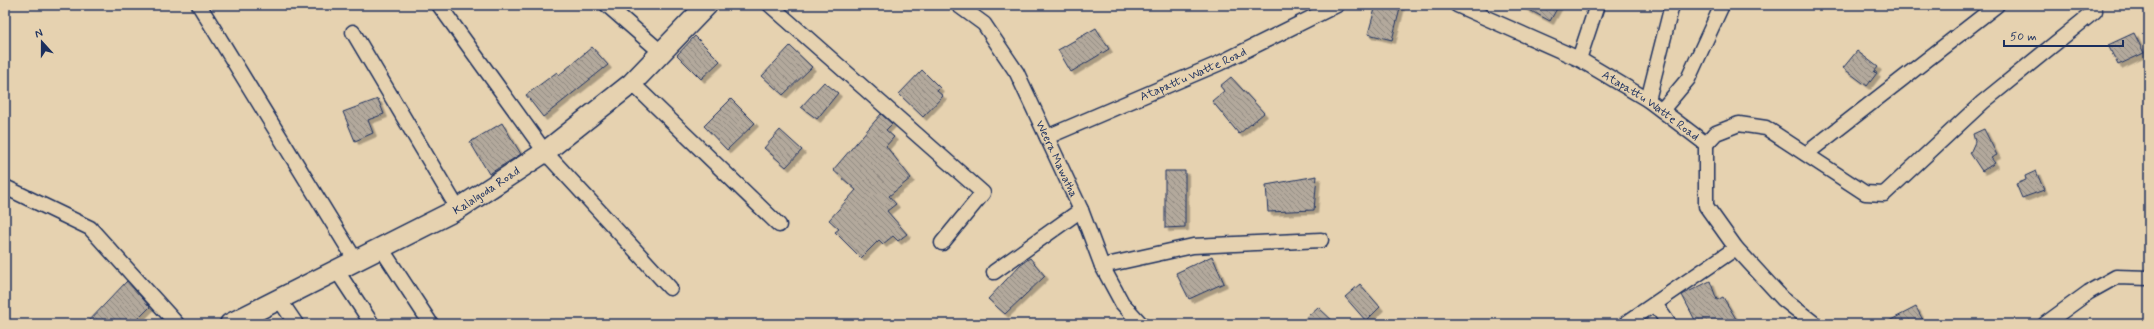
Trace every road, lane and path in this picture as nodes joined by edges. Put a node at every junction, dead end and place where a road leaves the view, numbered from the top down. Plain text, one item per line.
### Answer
1 (199, 5) edge
2 (439, 5) edge
3 (607, 5) edge
4 (707, 5) edge
5 (770, 5) edge
6 (958, 5) edge
7 (1337, 5) edge
8 (1457, 5) edge
9 (1597, 5) edge
10 (1672, 5) edge
11 (1722, 5) edge
12 (1997, 5) edge
13 (2095, 11) dead end
14 (353, 32) dead end
15 (662, 53) junction
16 (1579, 59) junction
17 (632, 83) junction
18 (1648, 100) junction
19 (1662, 110) junction
20 (1047, 137) junction
21 (1706, 144) junction
22 (545, 152) junction
23 (1806, 154) junction
24 (5, 186) edge
25 (458, 209) junction
26 (1081, 210) junction
27 (779, 225) dead end
28 (1321, 240) dead end
29 (942, 243) dead end
30 (381, 248) junction
31 (1736, 248) junction
32 (356, 261) junction
33 (1102, 266) junction
34 (337, 271) junction
35 (994, 272) dead end
36 (2149, 278) edge
37 (670, 288) dead end
38 (279, 299) junction
39 (1655, 304) junction
40 (177, 324) edge
41 (230, 324) edge
42 (296, 324) edge
43 (372, 324) edge
44 (431, 324) edge
45 (1141, 324) edge
46 (1626, 324) edge
47 (1669, 324) edge
48 (1815, 324) edge
49 (2045, 324) edge

1 - 32 street
2 - 22 street
3 - 15 street
4 - 15 street, Kalalgoda Road
5 - 29 street
6 - 20 street, Weera Mawatha
7 - 20 street, Atapattu Watte Road
8 - 16 street, Atapattu Watte Road
9 - 16 street
10 - 18 street
11 - 19 street
12 - 23 street
13 - 23 street
14 - 25 street
15 - 17 street, Kalalgoda Road
16 - 18 street, Atapattu Watte Road
17 - 22 street, Kalalgoda Road
17 - 27 street
18 - 19 street, Atapattu Watte Road
19 - 21 street, Atapattu Watte Road
20 - 26 street, Weera Mawatha
21 - 23 street
21 - 31 street, Atapattu Watte Road
22 - 25 street, Kalalgoda Road
22 - 37 street
24 - 40 street
25 - 30 street, Kalalgoda Road
26 - 33 street, Weera Mawatha
26 - 35 street
28 - 33 street
30 - 32 street, Kalalgoda Road
30 - 44 street
31 - 39 street
31 - 48 street, Atapattu Watte Road
32 - 34 street, Kalalgoda Road
33 - 45 street, Weera Mawatha
34 - 38 street, Kalalgoda Road
34 - 43 street
36 - 49 street
38 - 41 street, Kalalgoda Road
38 - 42 street
39 - 46 street
39 - 47 street

